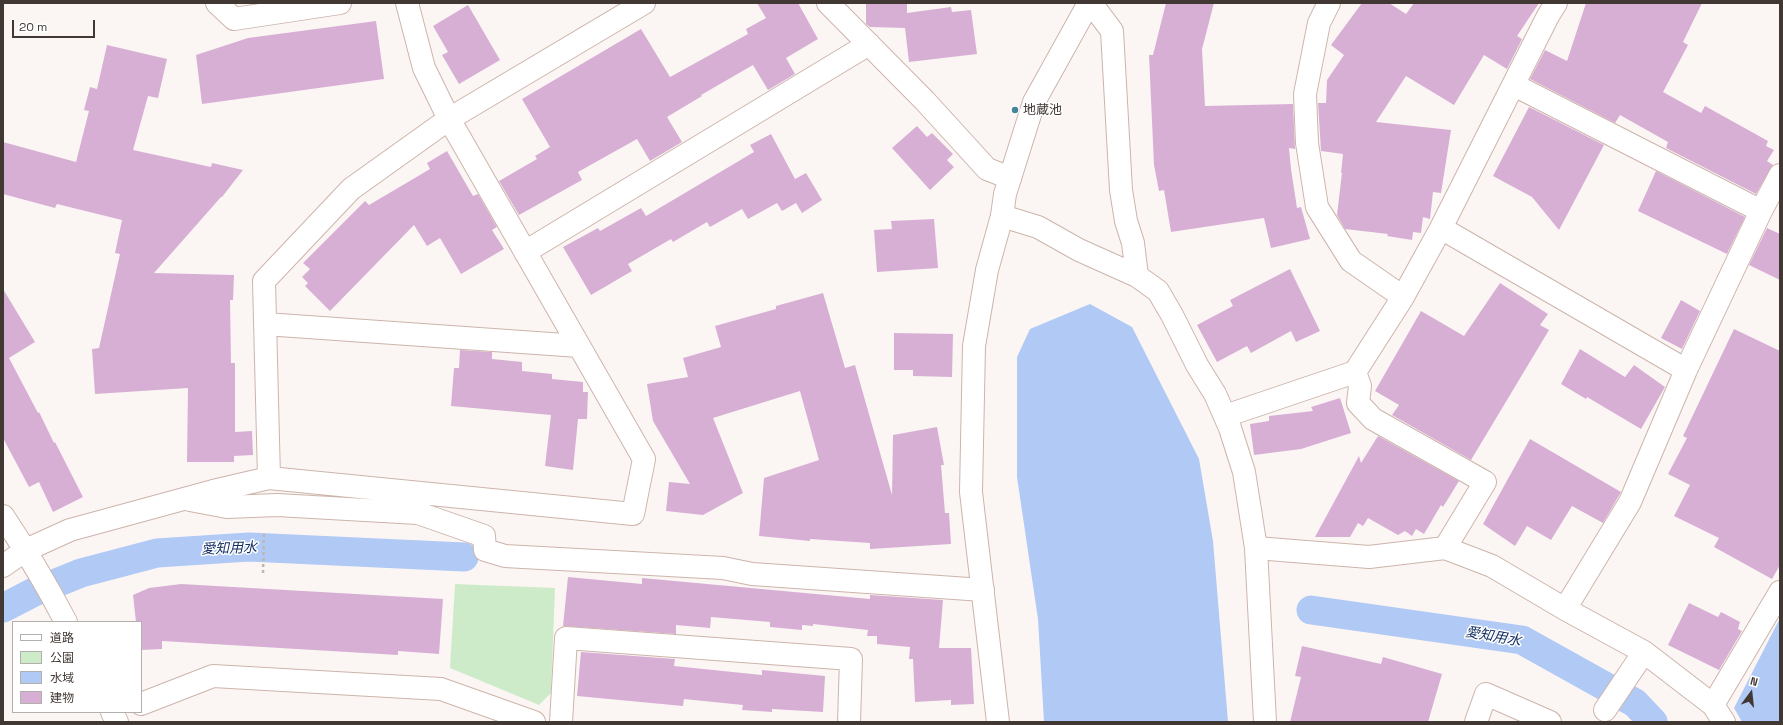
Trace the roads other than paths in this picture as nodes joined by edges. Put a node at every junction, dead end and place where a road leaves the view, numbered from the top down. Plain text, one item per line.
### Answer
1 (217, 3) edge
2 (340, 3) edge
3 (407, 3) edge
4 (644, 3) edge
5 (828, 3) edge
6 (1090, 3) edge
7 (1329, 3) edge
8 (1556, 3) edge
9 (869, 44) junction
10 (1514, 85) junction
11 (449, 119) junction
12 (1780, 175) edge
13 (1010, 178) junction
14 (1761, 212) junction
15 (1002, 216) junction
16 (1441, 228) junction
17 (525, 252) junction
18 (1137, 276) junction
19 (1403, 297) junction
20 (265, 324) junction
21 (579, 346) junction
22 (1686, 370) junction
23 (1355, 372) junction
24 (1225, 416) junction
25 (269, 478) junction
26 (182, 499) junction
27 (3, 516) edge
28 (1256, 548) junction
29 (1445, 548) junction
30 (30, 557) junction
31 (3, 566) edge
32 (983, 590) junction
33 (1780, 592) edge
34 (1565, 609) junction
35 (64, 618) edge
36 (1644, 652) junction
37 (142, 704) edge
38 (1604, 710) dead end
39 (1718, 714) edge
40 (534, 722) edge
41 (561, 722) edge
42 (849, 722) edge
43 (998, 722) edge
44 (1265, 722) edge
45 (1476, 722) edge
46 (1550, 722) edge

1 - 2 street
3 - 11 street
4 - 11 street
5 - 9 street
6 - 13 street
6 - 18 street
7 - 19 street
8 - 10 street
9 - 13 street
9 - 17 street
10 - 14 street
10 - 16 street
11 - 17 street
11 - 20 street
12 - 14 street
13 - 15 street
14 - 22 street
15 - 18 street
15 - 32 street
16 - 19 street
16 - 22 street
17 - 21 street
18 - 24 street
19 - 23 street
20 - 21 street
20 - 25 street
21 - 25 street
22 - 34 street
23 - 24 street
23 - 29 street
24 - 28 street
25 - 26 street
26 - 30 street
26 - 32 street
27 - 30 street
28 - 29 street
28 - 44 street
29 - 34 street
30 - 31 street
30 - 35 street
32 - 43 street
33 - 39 street
34 - 36 street
36 - 38 street
36 - 39 street
37 - 40 street
41 - 42 street
45 - 46 street

